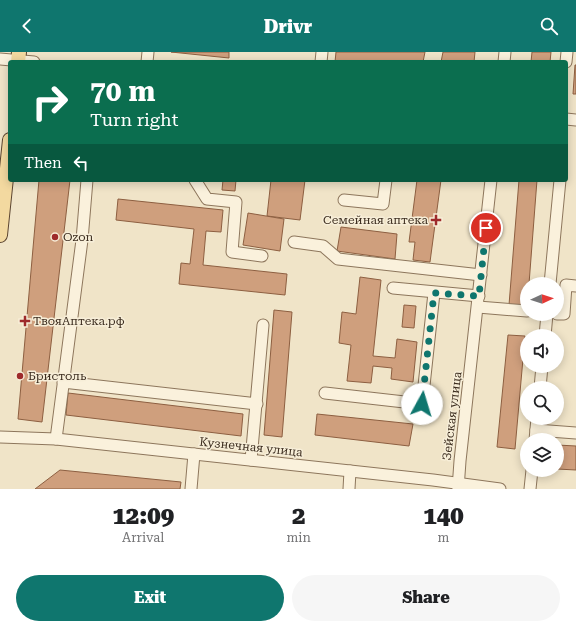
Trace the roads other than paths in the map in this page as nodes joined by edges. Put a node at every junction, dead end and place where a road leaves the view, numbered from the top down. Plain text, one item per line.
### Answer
1 (18, 58) edge
2 (0, 59) edge
3 (8, 159) edge
4 (86, 182) edge
5 (196, 182) edge
6 (386, 182) edge
7 (491, 182) edge
8 (560, 182) edge
9 (344, 200) dead end
10 (0, 235) edge
11 (294, 242) dead end
12 (262, 256) dead end
13 (481, 275) junction
14 (551, 277) edge
15 (576, 286) edge
16 (393, 288) dead end
17 (434, 293) junction
18 (478, 302) junction
19 (520, 310) edge
20 (564, 314) edge
21 (263, 325) dead end
22 (63, 382) junction
23 (325, 393) dead end
24 (256, 404) junction
25 (576, 433) edge
26 (564, 434) edge
27 (0, 437) edge
28 (56, 439) junction
29 (194, 454) junction
30 (251, 460) junction
31 (350, 471) junction
32 (531, 477) edge
33 (458, 486) edge
34 (191, 489) edge
35 (349, 489) edge
36 (500, 489) edge
37 (530, 489) edge

1 - 2 street
3 - 10 main road
4 - 22 street
5 - 12 street
6 - 9 street
7 - 13 street, Зейская улица
8 - 14 street
11 - 13 street
13 - 18 street, Зейская улица
15 - 20 street
16 - 17 street
17 - 18 street
17 - 23 street
18 - 19 street
18 - 33 street, Зейская улица
21 - 24 street
22 - 24 street
22 - 28 street
24 - 30 street
25 - 26 street
27 - 28 street, Кузнечная улица
28 - 29 street, Кузнечная улица
29 - 30 street, Кузнечная улица
29 - 34 street
30 - 31 street, Кузнечная улица
31 - 33 street, Кузнечная улица
31 - 35 street
32 - 37 street
33 - 36 street, Кузнечная улица

